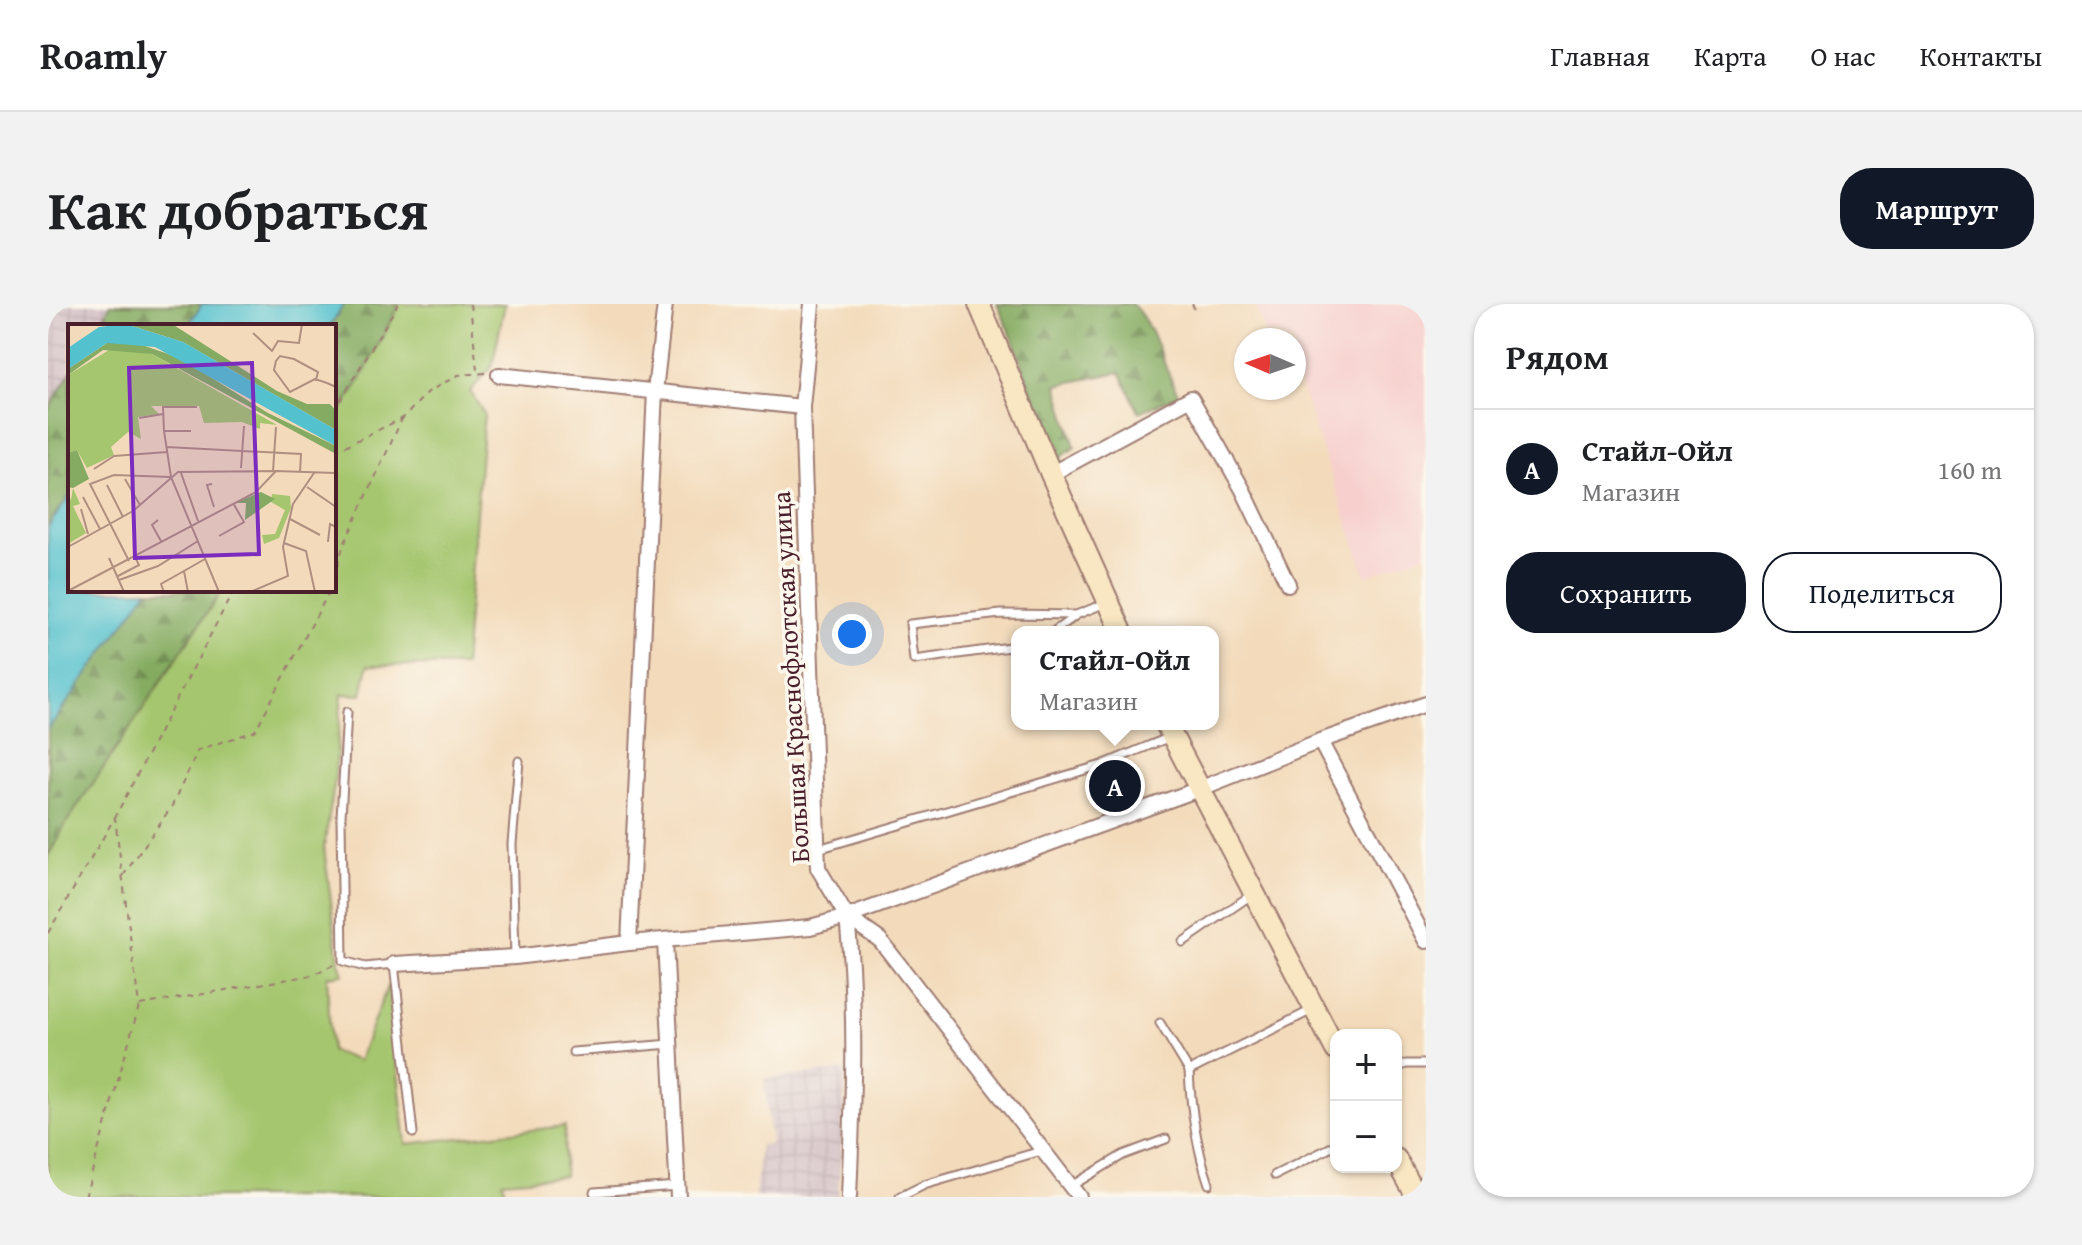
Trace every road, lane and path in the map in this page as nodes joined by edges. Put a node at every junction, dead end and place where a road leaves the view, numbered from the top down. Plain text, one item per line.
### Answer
1 (398, 304) edge
2 (470, 304) edge
3 (665, 304) edge
4 (812, 304) edge
5 (979, 304) edge
6 (1192, 304) edge
7 (1197, 313) dead end
8 (478, 371) junction
9 (499, 375) joint
10 (655, 391) junction
11 (802, 407) junction
12 (336, 408) edge
13 (403, 418) junction
14 (336, 448) edge
15 (1051, 474) junction
16 (336, 570) edge
17 (1288, 584) dead end
18 (233, 592) edge
19 (329, 592) edge
20 (1108, 602) junction
21 (1076, 615) junction
22 (1061, 626) edge
23 (1119, 626) edge
24 (1011, 647) edge
25 (1426, 704) edge
26 (347, 712) dead end
27 (1169, 730) edge
28 (1320, 741) junction
29 (519, 761) dead end
30 (1199, 789) junction
31 (115, 817) junction
32 (818, 849) junction
33 (123, 876) junction
34 (1253, 894) junction
35 (847, 917) junction
36 (48, 933) edge
37 (665, 941) junction
38 (1426, 941) edge
39 (1183, 942) dead end
40 (629, 943) junction
41 (515, 957) junction
42 (343, 961) junction
43 (394, 964) junction
44 (139, 1006) junction
45 (1314, 1009) junction
46 (1160, 1023) dead end
47 (1330, 1039) edge
48 (671, 1044) junction
49 (573, 1052) dead end
50 (1426, 1064) edge
51 (1402, 1066) edge
52 (1189, 1071) junction
53 (413, 1133) dead end
54 (1166, 1139) dead end
55 (1330, 1148) edge
56 (1043, 1150) junction
57 (1402, 1170) edge
58 (1275, 1175) dead end
59 (1209, 1184) dead end
60 (678, 1191) edge
61 (594, 1192) dead end
62 (1075, 1192) edge
63 (85, 1197) edge
64 (849, 1197) edge
65 (900, 1197) edge
66 (1417, 1197) edge

1 - 12 path
2 - 8 path
3 - 10 street
4 - 11 street, Большая Краснофлотская улица
5 - 15 street
6 - 7 path
8 - 9 path
8 - 13 path
9 - 10 street
10 - 11 street
10 - 40 street
11 - 32 street, Большая Краснофлотская улица
13 - 14 path
13 - 16 path
15 - 17 street
15 - 20 street
18 - 31 path
19 - 33 path
20 - 21 lane
20 - 23 street
21 - 22 lane
21 - 24 lane
25 - 28 street
26 - 42 lane
27 - 30 street
27 - 32 lane
28 - 30 street
28 - 38 street
29 - 41 lane
30 - 34 street
30 - 35 street
31 - 33 path
31 - 36 path
32 - 35 street, Большая Краснофлотская улица
33 - 44 path
34 - 39 lane
34 - 45 street
35 - 37 street
35 - 56 street, Большая Краснофлотская улица
35 - 64 street
37 - 40 street
37 - 48 street
40 - 41 street
41 - 43 street
42 - 43 lane
42 - 44 path
43 - 53 lane
44 - 63 path
45 - 47 street
45 - 52 lane
46 - 52 lane
48 - 49 lane
48 - 60 street
50 - 51 lane
52 - 59 lane
54 - 62 lane
55 - 58 lane
56 - 62 street, Большая Краснофлотская улица
56 - 65 lane
57 - 66 street
60 - 61 lane

